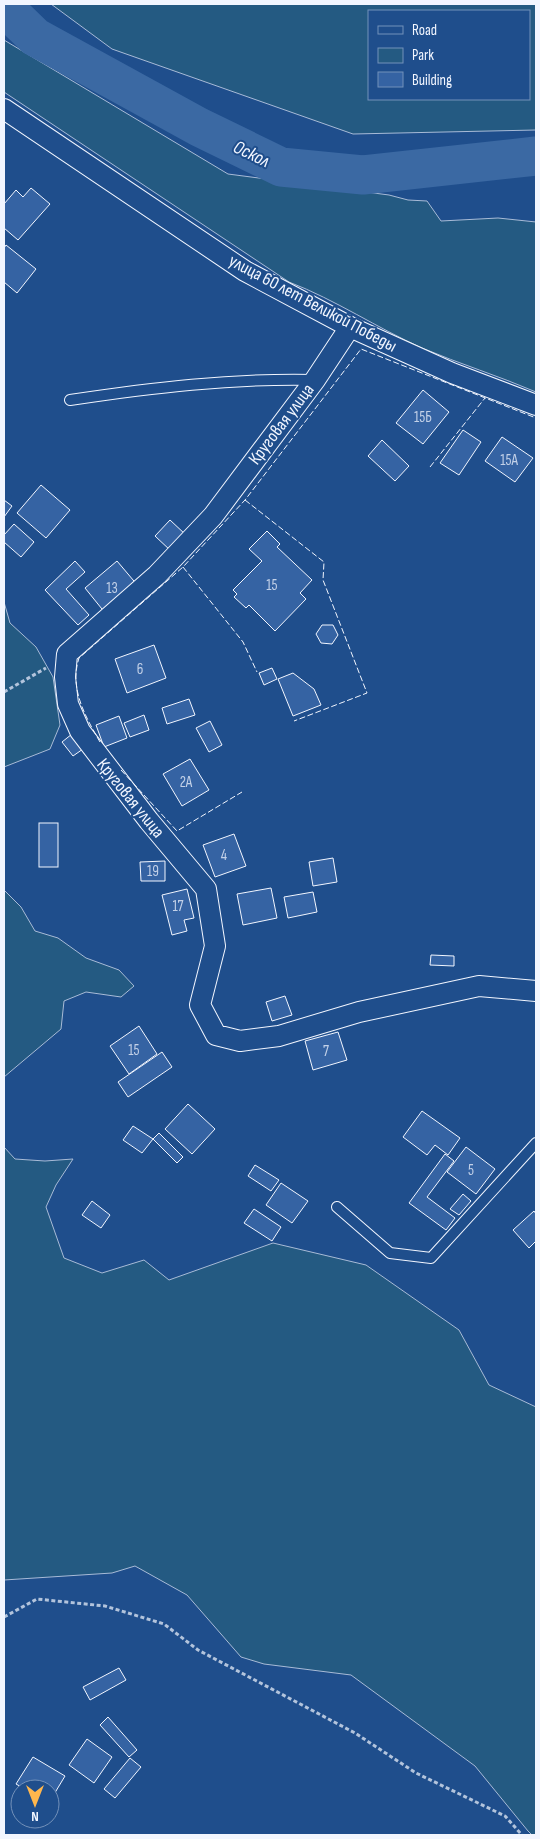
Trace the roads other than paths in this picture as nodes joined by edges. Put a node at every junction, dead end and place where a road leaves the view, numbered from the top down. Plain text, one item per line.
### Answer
1 (4, 109) edge
2 (350, 327) junction
3 (315, 380) junction
4 (70, 400) dead end
5 (536, 405) edge
6 (536, 991) edge
7 (536, 1143) edge
8 (337, 1207) dead end

1 - 2 street, улица 60 лет Великой Победы
2 - 3 street, Круговая улица
2 - 5 street, улица 60 лет Великой Победы
3 - 4 lane
3 - 6 street, Круговая улица
7 - 8 lane

